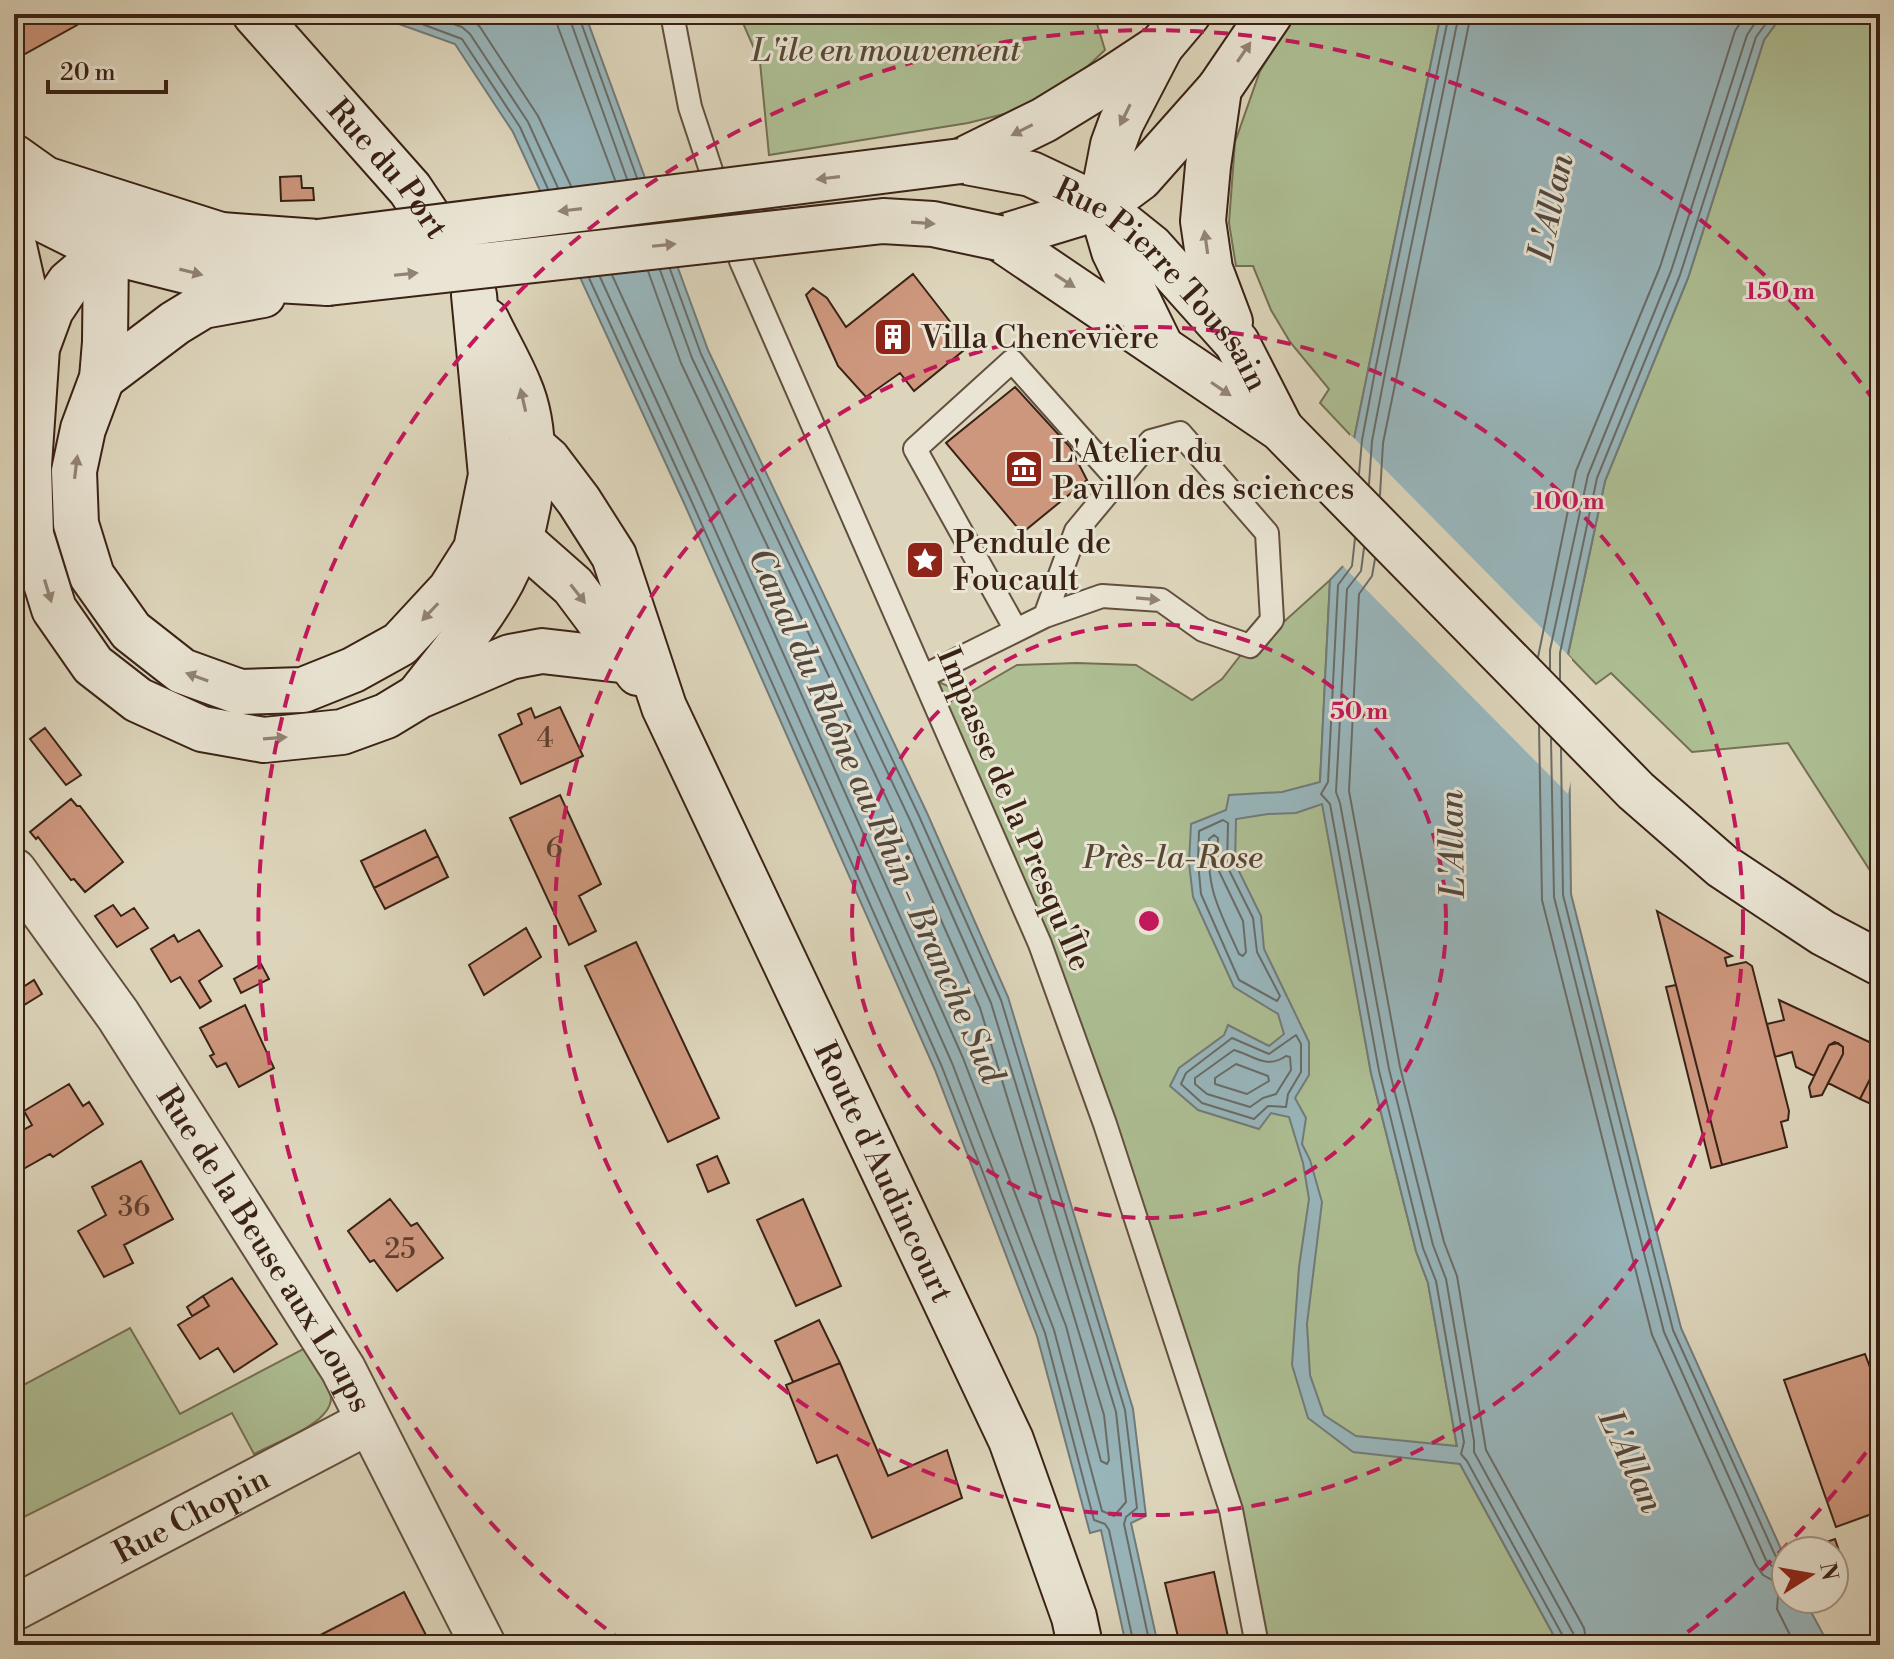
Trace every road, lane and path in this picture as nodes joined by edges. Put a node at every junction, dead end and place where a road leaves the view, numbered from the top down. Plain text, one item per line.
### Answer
1 (255, 14) edge
2 (672, 14) edge
3 (1270, 14) edge
4 (1174, 30) edge
5 (1219, 89) junction
6 (961, 161) junction
7 (24, 180) edge
8 (1101, 207) junction
9 (221, 235) junction
10 (999, 238) junction
11 (14, 246) edge
12 (106, 251) junction
13 (323, 262) junction
14 (474, 295) junction
15 (1237, 343) junction
16 (37, 348) junction
17 (1162, 349) junction
18 (102, 378) junction
19 (1281, 429) junction
20 (533, 447) junction
21 (491, 475) junction
22 (1117, 479) junction
23 (522, 541) junction
24 (476, 549) junction
25 (614, 556) junction
26 (1045, 616) junction
27 (1016, 630) junction
28 (629, 661) junction
29 (924, 676) junction
30 (419, 696) junction
31 (664, 707) junction
32 (14, 871) edge
33 (1880, 963) edge
34 (368, 1422) junction
35 (14, 1608) edge
36 (483, 1645) edge
37 (1080, 1645) edge
38 (1257, 1645) edge

1 - 14 main road, Rue du Port
2 - 29 lane, Impasse de la Presqu'Île
5 -> 3 main road
4 -> 6 main road
4 -> 8 main road
5 - 8 main road
15 -> 5 main road
6 - 8 main road, Rue Pierre Toussain
6 -> 13 main road, bridge
7 - 9 main road
7 - 12 main road
8 - 10 main road
8 - 15 main road, Rue Pierre Toussain
8 - 17 main road
9 - 12 main road
9 - 13 main road
13 -> 10 main road, bridge
10 -> 17 main road, Rue Pierre Toussain
11 - 16 main road
12 -> 13 main road
12 - 16 main road
12 - 18 main road
13 - 18 main road
20 -> 14 main road, Rue du Port
14 - 21 main road
15 - 19 main road, Rue Pierre Toussain
16 -> 30 main road
17 -> 19 main road, Rue Pierre Toussain
24 -> 18 main road
19 - 33 main road
20 - 23 main road, Rue du Port
20 - 25 main road
21 - 23 main road
21 - 24 main road
22 - 26 lane
26 -> 22 lane
22 - 27 lane
23 - 24 main road
23 - 25 main road
23 -> 28 main road
23 - 30 main road, Rue du Port
25 - 31 main road
26 - 27 lane
27 - 29 lane
28 - 30 main road
28 - 31 main road
29 - 38 lane, Impasse de la Presqu'Île
31 - 37 main road, Route d'Audincourt
32 - 34 main road, Rue de la Beuse aux Loups
34 - 35 main road, Rue Chopin
34 - 36 main road, Rue de la Beuse aux Loups

